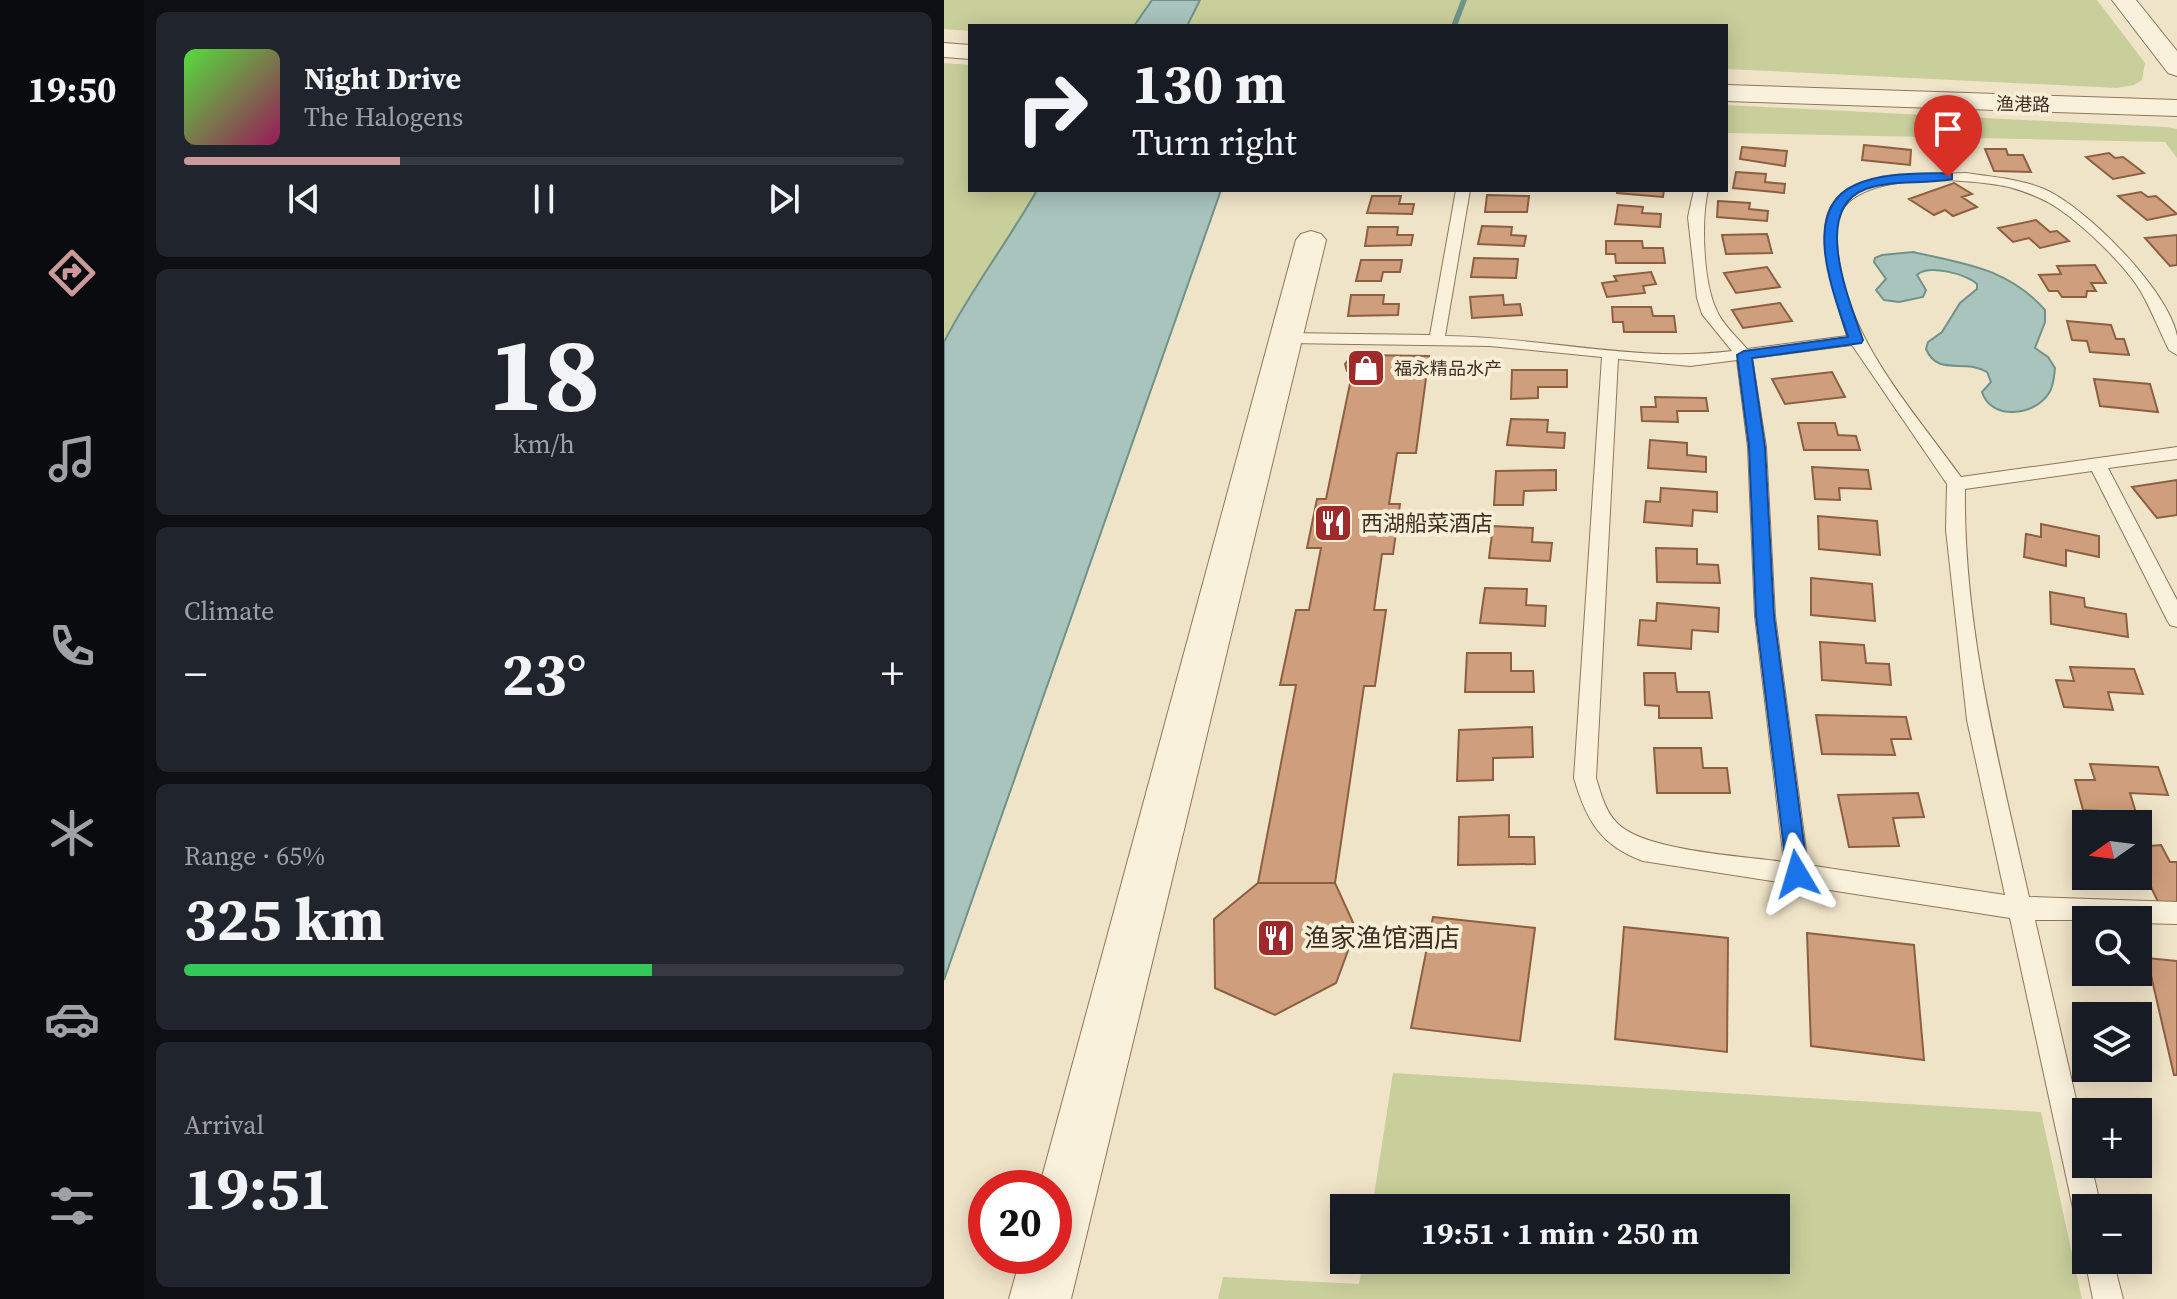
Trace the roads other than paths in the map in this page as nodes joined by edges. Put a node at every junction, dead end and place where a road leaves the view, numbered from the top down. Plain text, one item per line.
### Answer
1 (2124, 0) edge
2 (944, 50) edge
3 (968, 52) edge
4 (2177, 68) edge
5 (1728, 93) edge
6 (2177, 108) edge
7 (1463, 192) edge
8 (1701, 192) edge
9 (1311, 240) dead end
10 (1286, 338) junction
11 (1437, 340) junction
12 (1856, 340) junction
13 (2177, 350) edge
14 (1610, 354) junction
15 (1744, 355) junction
16 (2177, 453) edge
17 (2097, 464) junction
18 (1956, 484) junction
19 (2177, 620) edge
20 (1797, 874) junction
21 (2018, 908) junction
22 (2177, 913) edge
23 (1072, 1173) edge
24 (2084, 1194) edge
25 (1046, 1274) edge
26 (2102, 1274) edge
27 (1040, 1299) edge
28 (2108, 1299) edge

1 - 4 street
2 - 3 street
5 - 6 street, 渔港路
7 - 11 lane
8 - 15 lane
9 - 10 street
10 - 11 lane
10 - 23 street
11 - 14 lane
12 - 13 lane
12 - 15 lane
12 - 18 lane
14 - 15 lane
14 - 20 lane
15 - 20 lane
16 - 17 lane
17 - 18 lane
17 - 19 lane
18 - 21 lane
20 - 21 lane
21 - 22 lane
21 - 24 lane
25 - 27 street
26 - 28 lane

